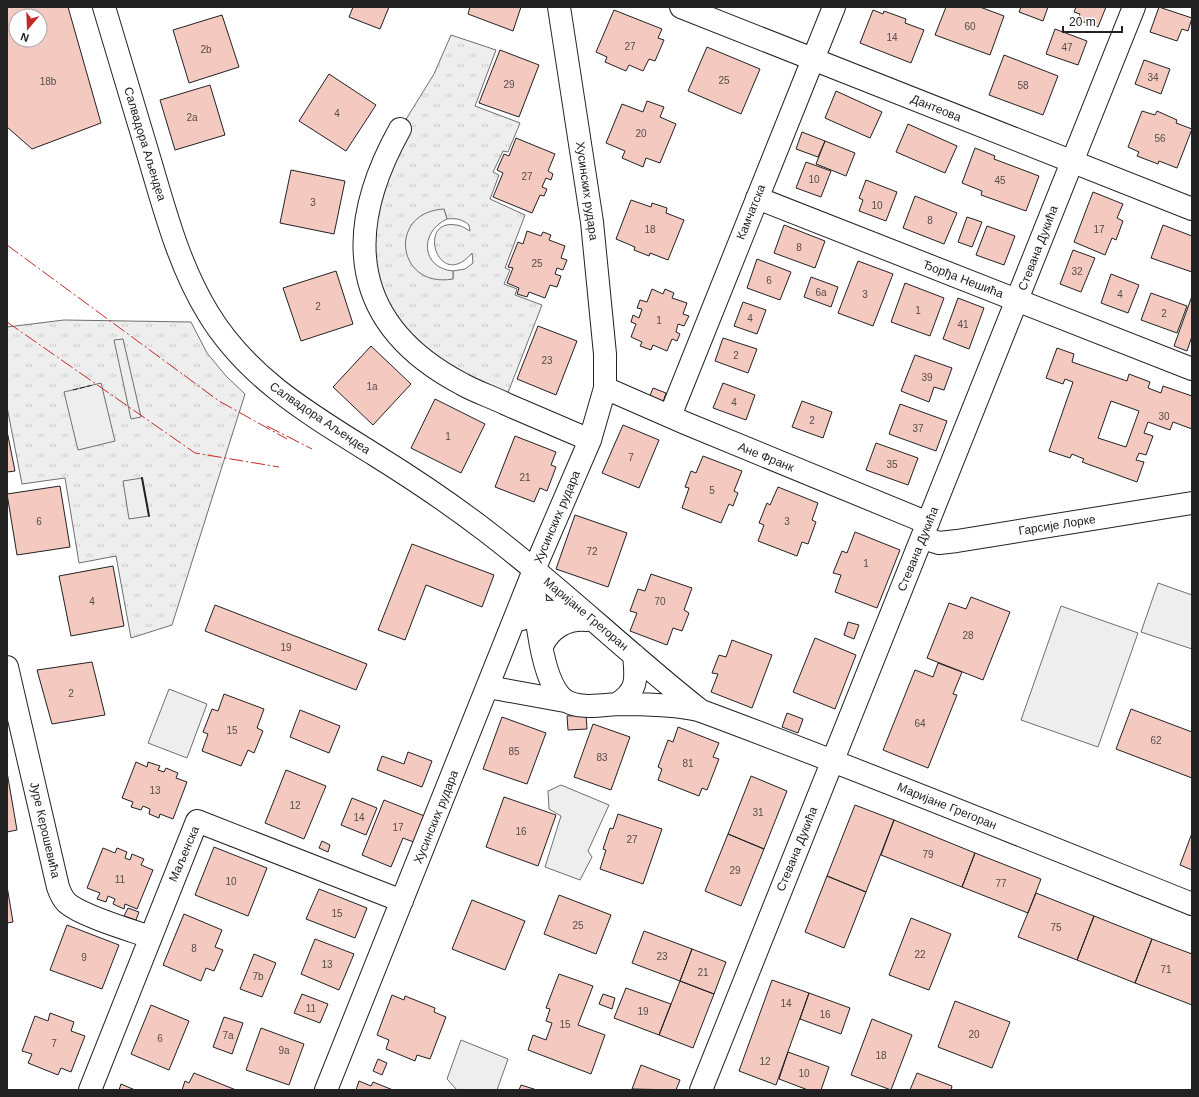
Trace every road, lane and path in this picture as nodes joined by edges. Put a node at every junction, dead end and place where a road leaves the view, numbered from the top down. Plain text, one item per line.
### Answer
1 (104, 7) edge
2 (559, 7) edge
3 (681, 7) edge
4 (834, 7) edge
5 (1134, 7) edge
6 (814, 59) junction
7 (400, 129) dead end
8 (1072, 162) junction
9 (757, 198) junction
10 (1192, 209) edge
11 (1018, 300) junction
12 (1192, 369) edge
13 (605, 388) junction
14 (670, 416) junction
15 (590, 440) junction
16 (1192, 503) edge
17 (925, 531) junction
18 (534, 570) junction
19 (535, 614) junction
20 (514, 622) junction
21 (598, 622) junction
22 (542, 646) junction
23 (634, 655) junction
24 (7, 667) edge
25 (488, 687) junction
26 (565, 701) junction
27 (617, 704) junction
28 (701, 711) junction
29 (833, 761) junction
30 (402, 901) junction
31 (1192, 904) edge
32 (150, 937) junction
33 (90, 1090) edge
34 (326, 1090) edge
35 (701, 1090) edge

1 - 18 street, Салвадора Аљендеа
2 - 13 street, Хусинских рудара
3 - 6 street, Дантеова
4 - 6 street, Камчатска
5 - 8 street, Стевана Дукића
6 - 8 street, Дантеова
6 - 9 street, Камчатска
7 - 15 street
8 - 10 street, Дантеова
8 - 11 street, Стевана Дукића
9 - 11 street, Ђорђа Нешића
9 - 14 street, Камчатска
11 - 12 street, Ђорђа Нешића
11 - 17 street, Стевана Дукића
13 - 14 street, Ане Франк
13 - 15 street, Хусинских рудара
14 - 17 street, Ане Франк
15 - 18 street, Хусинских рудара
16 - 17 street, Гарсије Лорке
17 - 29 street, Стевана Дукића
18 - 19 street, Маријане Грегоран
18 - 20 street, Хусинских рудара
18 - 21 street, Маријане Грегоран
19 - 20 street
19 - 21 street
19 - 22 street, Маријане Грегоран
20 - 25 street, Хусинских рудара
21 - 22 street
21 - 23 street, Маријане Грегоран
22 - 26 street, Маријане Грегоран
23 - 27 street
23 - 28 street, Маријане Грегоран
24 - 32 street, Јуре Керошевића
25 - 26 street
25 - 30 street, Хусинских рудара
26 - 27 street, Маријане Грегоран
27 - 28 street, Маријане Грегоран
28 - 29 street, Маријане Грегоран
29 - 31 street, Маријане Грегоран
29 - 35 street, Стевана Дукића
30 - 32 street, Маљенска
30 - 34 street, Хусинских рудара
32 - 33 street, Маљенска

